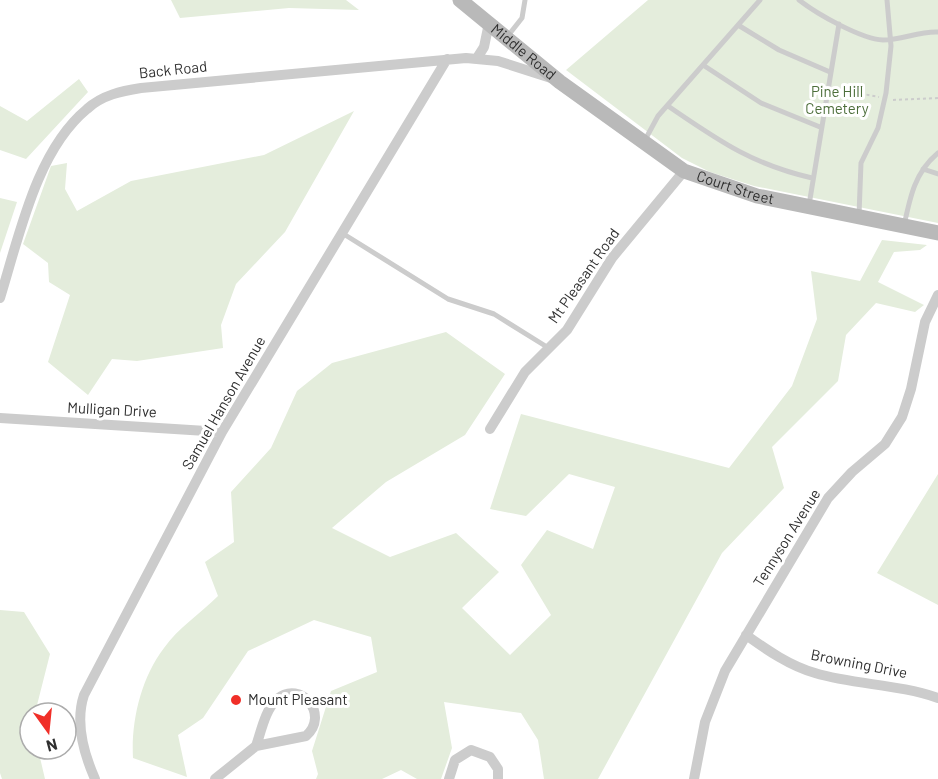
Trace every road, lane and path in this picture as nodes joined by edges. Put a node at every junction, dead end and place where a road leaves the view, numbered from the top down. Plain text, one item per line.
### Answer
1 (460, 0) edge
2 (525, 0) edge
3 (760, 0) edge
4 (799, 0) edge
5 (887, 0) edge
6 (489, 23) junction
7 (840, 24) junction
8 (738, 25) junction
9 (938, 32) edge
10 (507, 37) junction
11 (890, 39) junction
12 (477, 58) junction
13 (447, 59) junction
14 (704, 65) junction
15 (830, 72) junction
16 (561, 82) junction
17 (668, 106) junction
18 (820, 126) junction
19 (643, 143) junction
20 (938, 153) edge
21 (923, 169) junction
22 (684, 171) junction
23 (938, 174) edge
24 (812, 178) junction
25 (808, 207) junction
26 (859, 217) junction
27 (904, 226) junction
28 (342, 233) junction
29 (938, 233) edge
30 (938, 295) edge
31 (0, 298) edge
32 (547, 347) junction
33 (0, 418) edge
34 (490, 429) dead end
35 (222, 432) junction
36 (746, 635) junction
37 (938, 698) edge
38 (256, 746) junction
39 (95, 779) edge
40 (215, 779) edge
41 (449, 779) edge
42 (498, 779) edge
43 (694, 779) edge

1 - 6 street, Middle Road
2 - 10 lane
3 - 8 lane
4 - 7 lane
5 - 11 lane
6 - 10 street, Middle Road
6 - 12 street
7 - 11 lane
7 - 15 lane
8 - 14 lane
8 - 15 lane
9 - 11 lane
10 - 16 street, Middle Road
11 - 26 lane
12 - 13 street, Back Road
12 - 16 street, Back Road
13 - 28 street, Samuel Hanson Avenue
13 - 31 street, Back Road
14 - 17 lane
14 - 18 lane
15 - 18 lane
16 - 19 street, Court Street
17 - 19 lane
17 - 24 lane
18 - 24 lane
19 - 22 street, Court Street
20 - 21 lane
21 - 23 lane
21 - 27 lane
22 - 25 street, Court Street
22 - 32 street, Mt Pleasant Road
24 - 25 lane
25 - 26 street, Court Street
26 - 27 street, Court Street
27 - 29 street, Court Street
28 - 32 lane
28 - 35 street, Samuel Hanson Avenue
30 - 36 street, Tennyson Avenue
32 - 34 street, Mt Pleasant Road
33 - 35 street, Mulligan Drive
35 - 39 street, Samuel Hanson Avenue
36 - 37 street, Browning Drive
36 - 43 street, Tennyson Avenue
38 - 38 street
38 - 40 street
41 - 42 street

